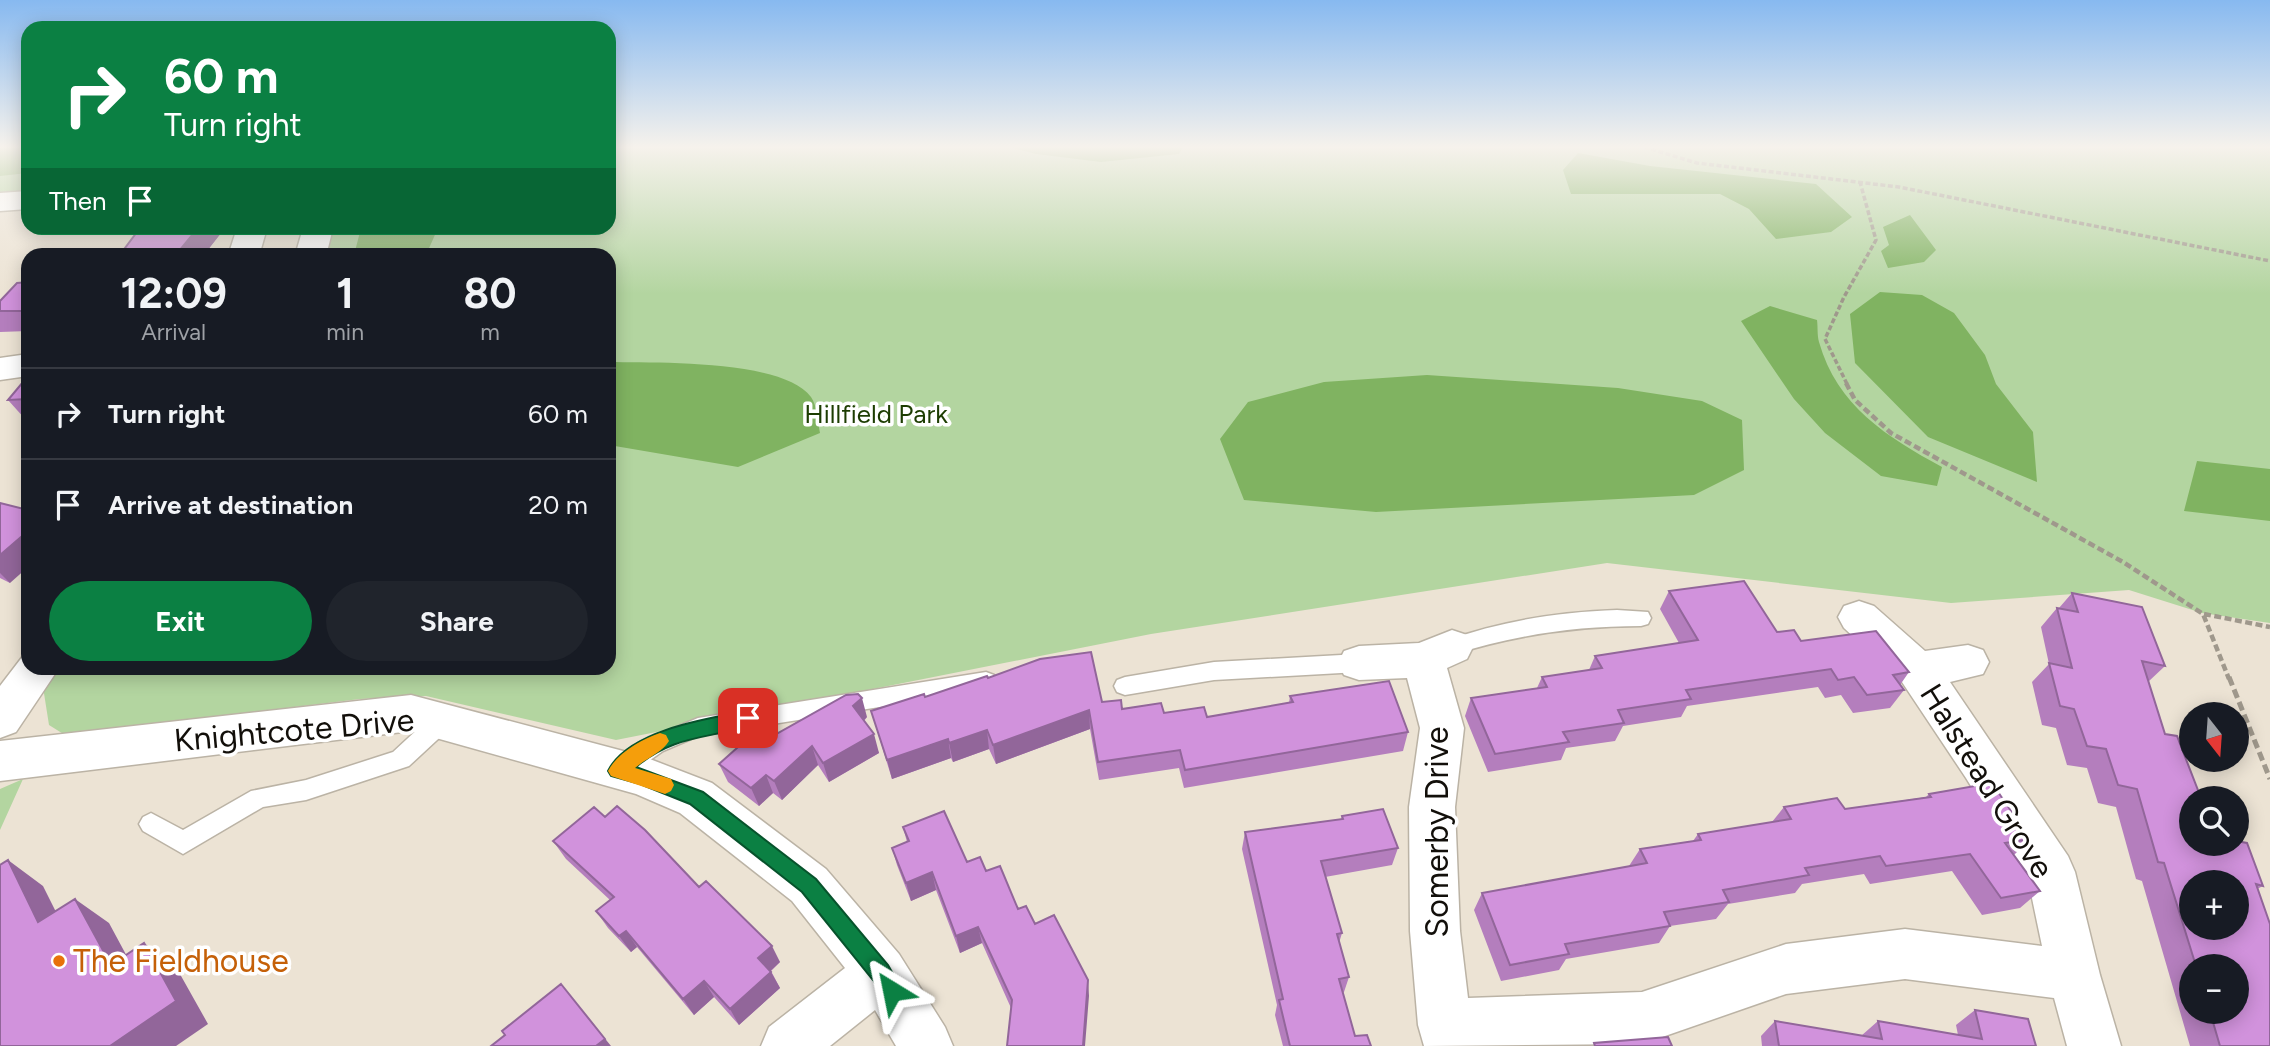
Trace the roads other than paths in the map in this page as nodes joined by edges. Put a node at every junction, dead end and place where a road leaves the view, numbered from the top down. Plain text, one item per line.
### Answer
1 (21, 200) edge
2 (0, 202) edge
3 (21, 366) edge
4 (0, 369) edge
5 (1859, 617) dead end
6 (1641, 618) dead end
7 (1437, 654) junction
8 (1968, 662) dead end
9 (1359, 663) joint
10 (1917, 670) junction
11 (33, 675) edge
12 (1008, 678) edge
13 (1125, 687) dead end
14 (0, 719) edge
15 (442, 721) junction
16 (0, 761) edge
17 (618, 771) junction
18 (151, 824) dead end
19 (881, 972) junction
20 (2074, 975) junction
21 (1448, 1036) edge
22 (788, 1046) edge
23 (926, 1046) edge
24 (2094, 1046) edge

1 - 2 street
3 - 4 street
5 - 10 street, Halstead Grove
6 - 7 lane
7 - 9 street
7 - 21 street, Somerby Drive
8 - 10 street, Halstead Grove
9 - 13 lane
10 - 20 street, Halstead Grove
11 - 14 street
12 - 17 lane
15 - 16 street, Knightcote Drive
15 - 17 street, Knightcote Drive
15 - 18 lane
17 - 19 street, Knightcote Drive
19 - 22 street
19 - 23 street, Knightcote Drive
20 - 21 street
20 - 24 street, Halstead Grove

